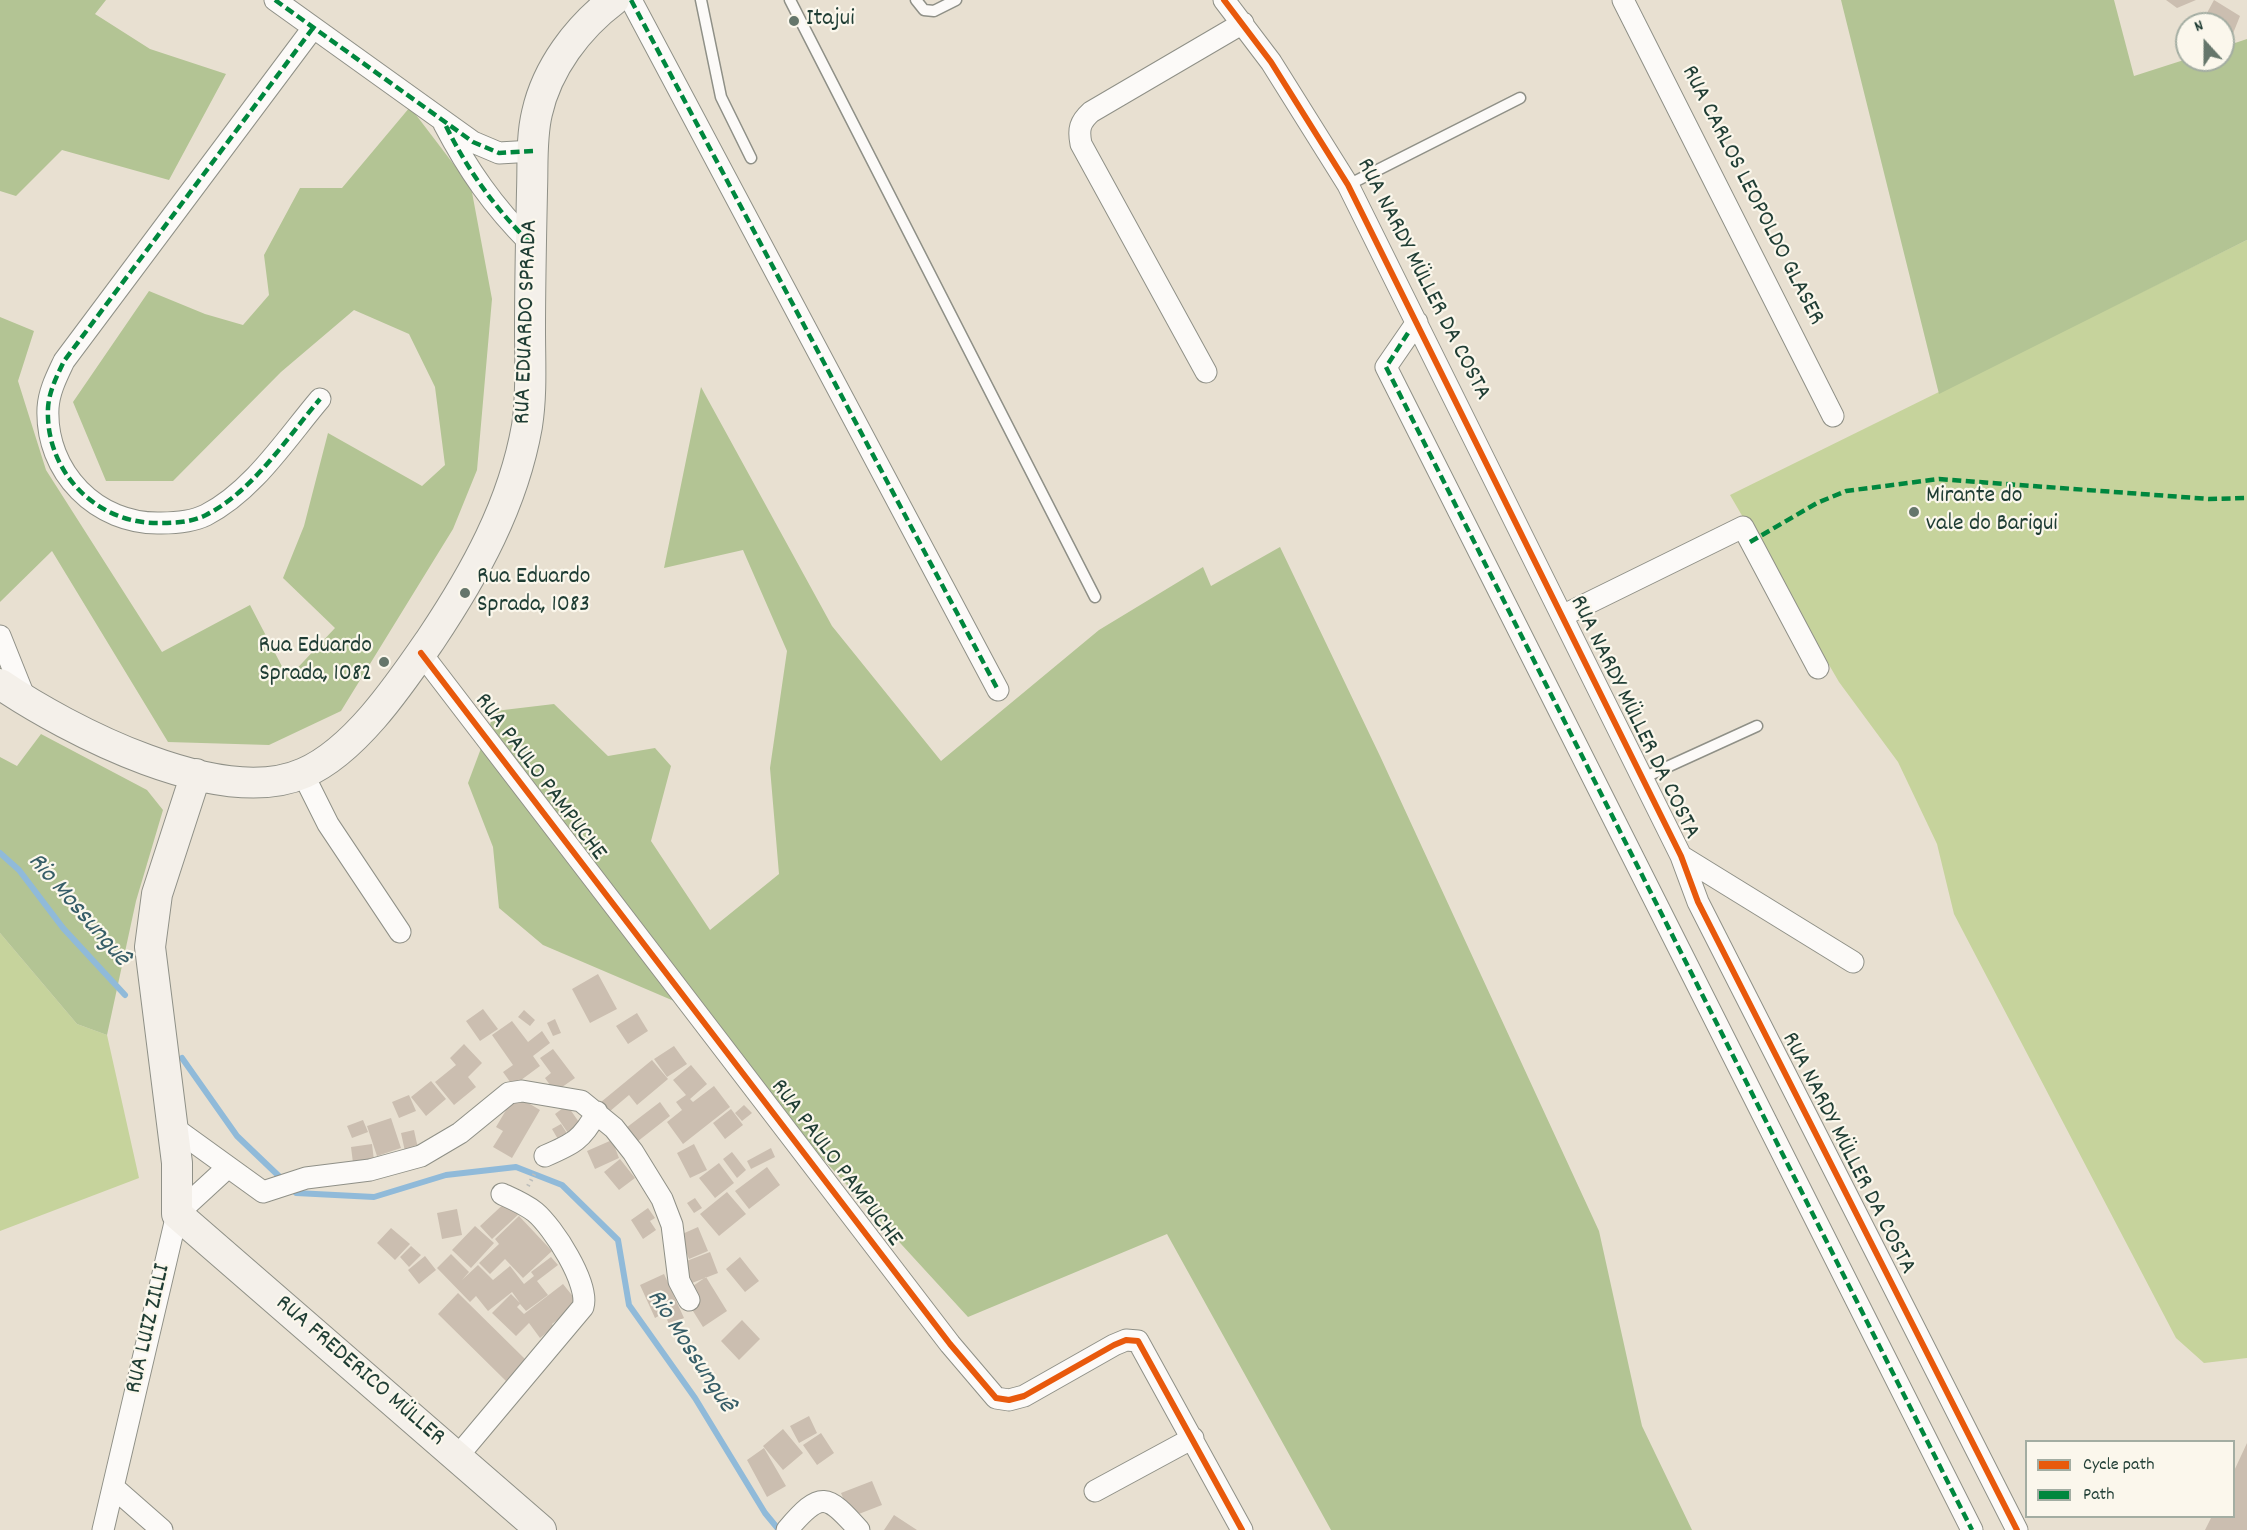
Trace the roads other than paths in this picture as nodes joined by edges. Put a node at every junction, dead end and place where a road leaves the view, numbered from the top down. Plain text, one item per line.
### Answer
1 (275, 0) edge
2 (614, 0) edge
3 (631, 0) edge
4 (701, 0) edge
5 (790, 0) edge
6 (916, 0) edge
7 (956, 0) edge
8 (1224, 0) edge
9 (1623, 0) edge
10 (1243, 23) junction
11 (313, 28) junction
12 (1520, 98) dead end
13 (444, 123) junction
14 (533, 151) junction
15 (751, 158) dead end
16 (1348, 186) junction
17 (531, 243) junction
18 (1417, 322) junction
19 (1206, 372) dead end
20 (320, 399) dead end
21 (1833, 416) dead end
22 (1095, 597) dead end
23 (1562, 616) junction
24 (0, 636) edge
25 (421, 653) junction
26 (1818, 668) dead end
27 (0, 684) edge
28 (998, 690) dead end
29 (27, 702) junction
30 (1757, 726) dead end
31 (196, 774) junction
32 (303, 774) junction
33 (1643, 778) junction
34 (1682, 856) junction
35 (400, 932) dead end
36 (1853, 962) dead end
37 (597, 1112) junction
38 (174, 1126) junction
39 (545, 1156) road end
40 (227, 1168) junction
41 (510, 1198) road end
42 (177, 1214) junction
43 (689, 1300) dead end
44 (1193, 1438) junction
45 (457, 1457) junction
46 (113, 1487) junction
47 (1095, 1491) dead end
48 (790, 1527) edge
49 (103, 1530) edge
50 (162, 1530) edge
51 (541, 1530) edge
52 (859, 1530) edge
53 (1242, 1530) edge
54 (1972, 1530) edge
55 (2017, 1530) edge

1 - 11 street
2 - 14 main road, RUA EDUARDO SPRADA
3 - 28 street
4 - 15 lane
5 - 22 lane
6 - 7 lane
8 - 10 street, RUA NARDY MÜLLER DA COSTA
9 - 21 street, RUA CARLOS LEOPOLDO GLASER
10 - 16 street, RUA NARDY MÜLLER DA COSTA
10 - 19 street
11 - 13 street
11 - 20 street
12 - 16 lane
13 - 14 street
13 - 17 street
14 - 17 main road, RUA EDUARDO SPRADA
16 - 18 street, RUA NARDY MÜLLER DA COSTA
17 - 25 main road, RUA EDUARDO SPRADA
18 - 23 street, RUA NARDY MÜLLER DA COSTA
18 - 54 street
23 - 26 street
23 - 33 street, RUA NARDY MÜLLER DA COSTA
24 - 29 street
25 - 32 main road, RUA EDUARDO SPRADA
25 - 44 street, RUA PAULO PAMPUCHE
27 - 29 main road, RUA EDUARDO SPRADA
29 - 31 main road, RUA EDUARDO SPRADA
30 - 33 lane
31 - 32 main road, RUA EDUARDO SPRADA
31 - 38 main road, RUA LUIZ ZILLI
32 - 35 street
33 - 34 street, RUA NARDY MÜLLER DA COSTA
34 - 36 street
34 - 55 street, RUA NARDY MÜLLER DA COSTA
37 - 39 street
37 - 40 street
37 - 43 street
38 - 40 street
38 - 42 main road, RUA LUIZ ZILLI
40 - 42 street
41 - 45 street
42 - 45 main road, RUA FREDERICO MÜLLER
42 - 46 street, RUA LUIZ ZILLI
44 - 47 street
44 - 53 street, RUA PAULO PAMPUCHE
45 - 51 main road, RUA FREDERICO MÜLLER
46 - 49 street, RUA LUIZ ZILLI
46 - 50 street
48 - 52 street

